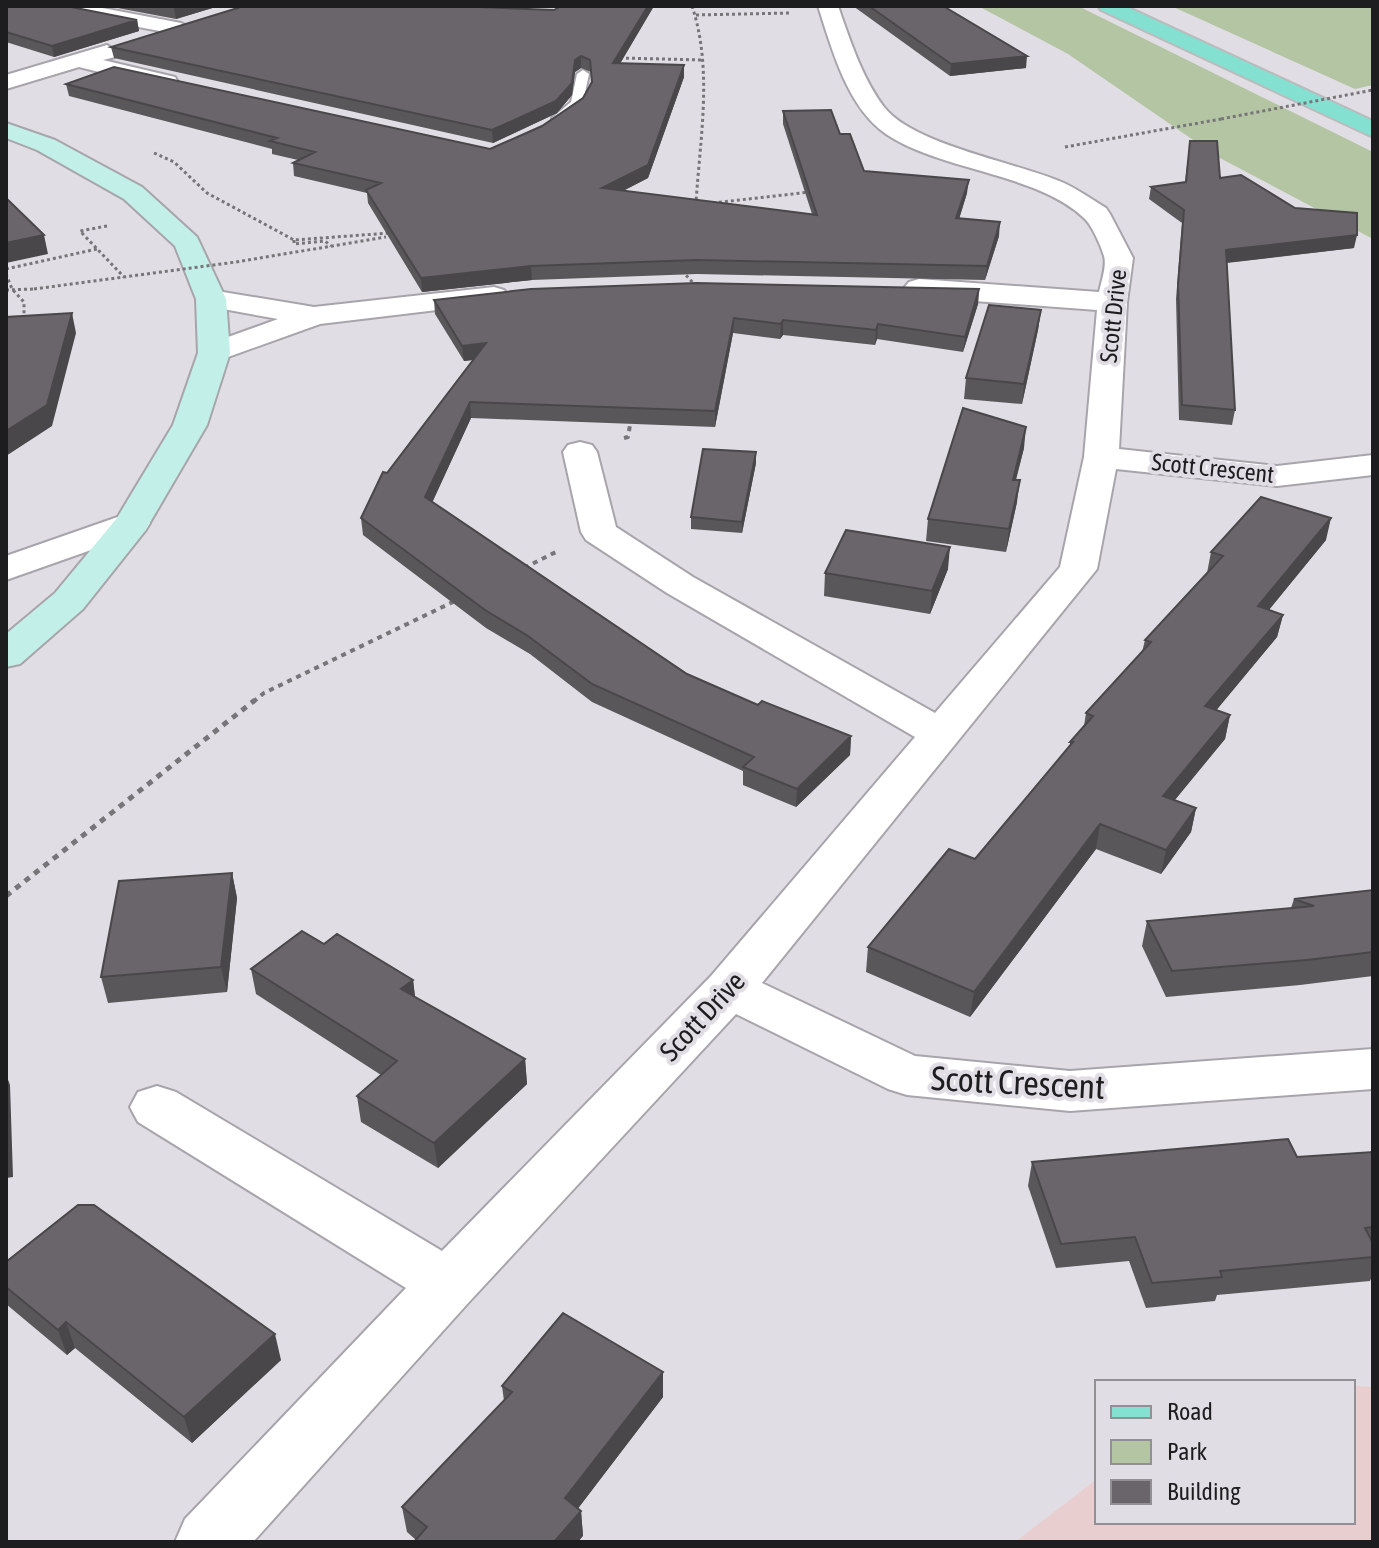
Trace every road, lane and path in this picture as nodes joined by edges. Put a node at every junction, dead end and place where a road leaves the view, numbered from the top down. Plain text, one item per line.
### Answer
1 (59, 6) edge
2 (692, 6) edge
3 (1108, 6) edge
4 (829, 9) edge
5 (696, 15) junction
6 (207, 21) edge
7 (181, 29) junction
8 (612, 58) edge
9 (703, 60) junction
10 (80, 61) junction
11 (583, 74) edge
12 (6, 82) edge
13 (185, 86) edge
14 (1373, 90) edge
15 (548, 125) edge
16 (6, 130) edge
17 (1373, 130) edge
18 (1051, 149) dead end
19 (146, 150) dead end
20 (821, 190) edge
21 (712, 203) edge
22 (684, 206) edge
23 (403, 232) edge
24 (398, 235) edge
25 (85, 237) dead end
26 (294, 240) junction
27 (331, 246) junction
28 (97, 249) junction
29 (678, 266) edge
30 (6, 271) edge
31 (124, 277) junction
32 (897, 288) edge
33 (12, 289) junction
34 (6, 290) edge
35 (516, 294) edge
36 (211, 299) junction
37 (694, 299) edge
38 (1112, 302) junction
39 (314, 316) junction
40 (24, 328) edge
41 (214, 353) junction
42 (632, 409) edge
43 (580, 452) joint
44 (1101, 457) junction
45 (1373, 465) edge
46 (132, 523) junction
47 (599, 532) junction
48 (6, 569) edge
49 (515, 572) edge
50 (459, 599) edge
51 (6, 655) edge
52 (941, 734) junction
53 (6, 896) edge
54 (729, 989) junction
55 (1373, 1069) edge
56 (157, 1107) dead end
57 (448, 1284) junction
58 (209, 1542) edge

1 - 7 street
2 - 5 path
3 - 17 main road
4 - 5 path
4 - 38 street, Scott Drive
5 - 9 path
6 - 7 street
7 - 10 street
8 - 9 path
9 - 22 path
10 - 12 street
10 - 13 street
11 - 15 lane
14 - 18 path, bridge
16 - 36 street
19 - 26 path
20 - 21 path
23 - 26 path
24 - 27 path, bridge
25 - 28 path
26 - 27 path, bridge
27 - 31 path, bridge
28 - 30 path
28 - 31 path
29 - 37 path
30 - 33 path
31 - 33 path, bridge
32 - 38 street
33 - 34 path
33 - 40 path
35 - 39 street
36 - 39 street
36 - 41 street
38 - 44 street, Scott Drive
39 - 41 street
41 - 46 street
42 - 43 path
43 - 47 street
44 - 45 street, Scott Crescent
44 - 52 street, Scott Drive
46 - 48 street
46 - 51 street
47 - 49 path
47 - 52 street
50 - 53 path
52 - 54 street, Scott Drive
54 - 55 street, Scott Crescent
54 - 57 street, Scott Drive
56 - 57 street
57 - 58 street, Scott Drive

